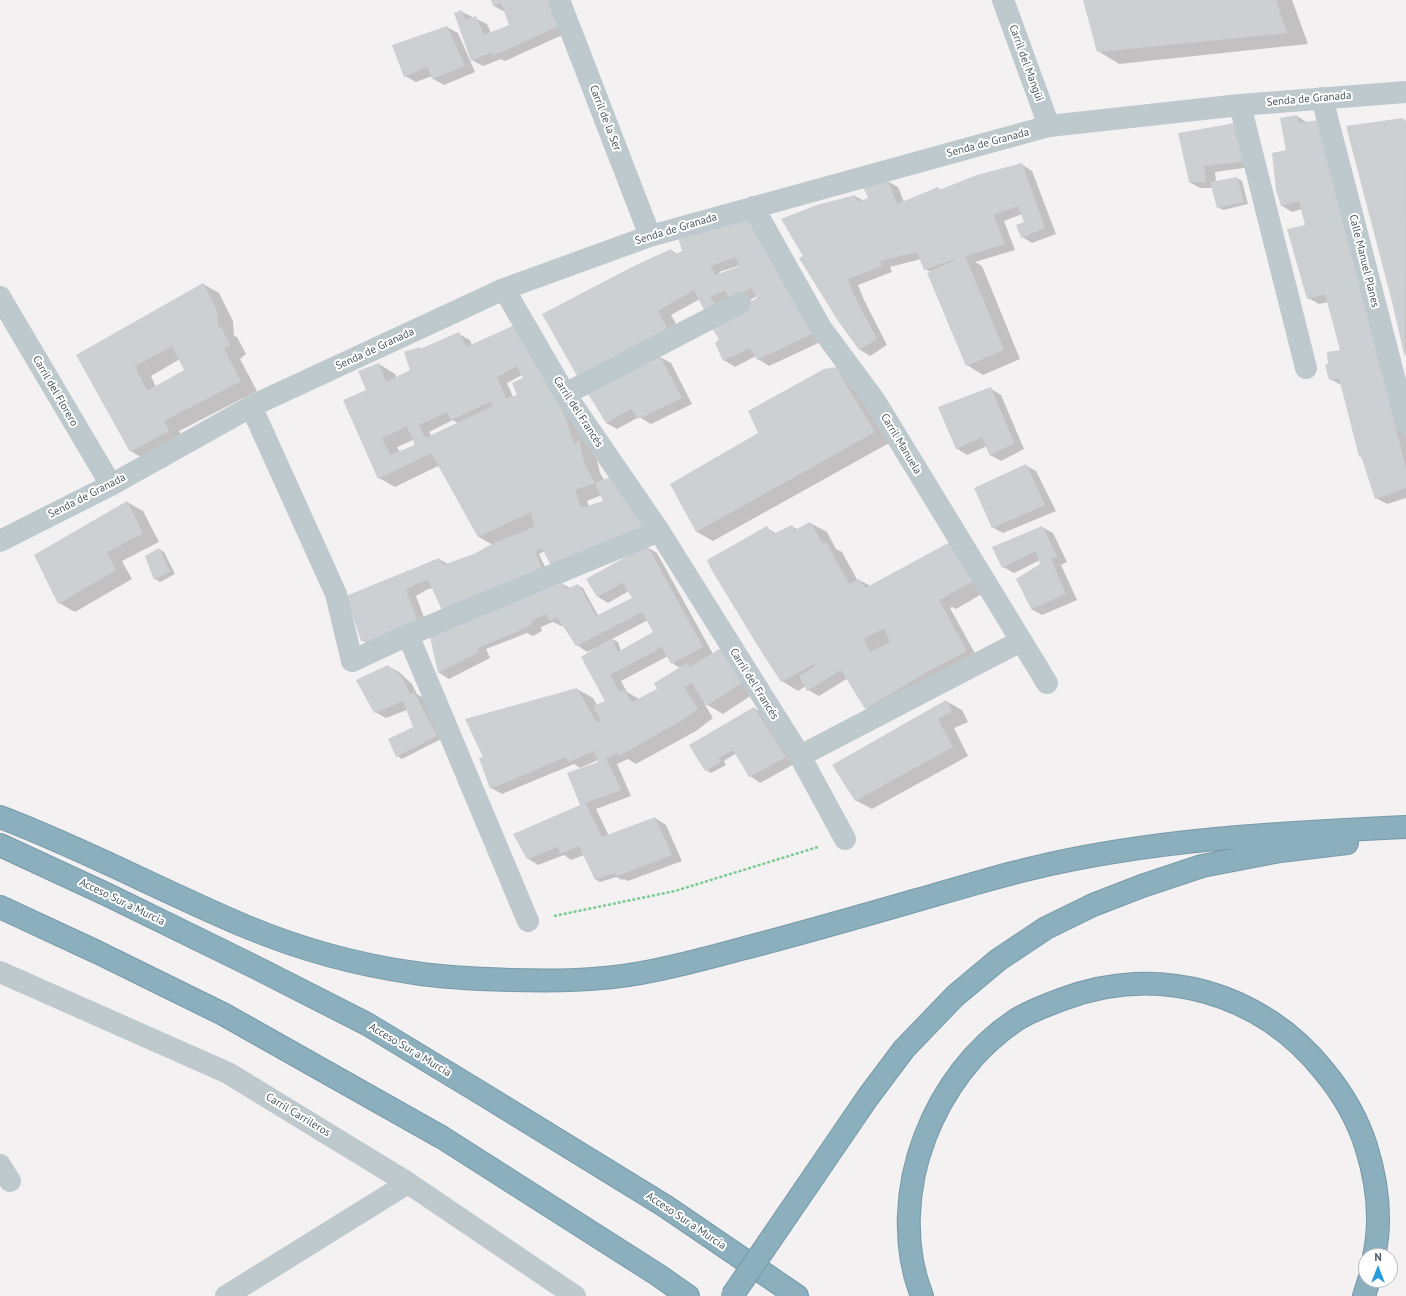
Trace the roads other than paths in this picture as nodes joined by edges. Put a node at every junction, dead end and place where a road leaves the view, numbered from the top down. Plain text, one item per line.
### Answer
1 (559, 0) edge
2 (1003, 0) edge
3 (1406, 92) edge
4 (1322, 98) junction
5 (1240, 105) junction
6 (1049, 126) junction
7 (753, 207) junction
8 (650, 236) junction
9 (504, 289) junction
10 (0, 297) edge
11 (740, 303) dead end
12 (1306, 368) dead end
13 (565, 394) junction
14 (251, 406) junction
15 (1406, 423) edge
16 (111, 485) junction
17 (659, 531) junction
18 (0, 541) edge
19 (408, 635) junction
20 (1021, 642) junction
21 (1047, 683) dead end
22 (800, 756) junction
23 (0, 817) edge
24 (1406, 827) edge
25 (1406, 835) edge
26 (845, 839) road end
27 (0, 846) edge
28 (0, 908) edge
29 (528, 921) road end
30 (0, 972) edge
31 (408, 1183) junction
32 (1375, 1248) edge
33 (226, 1296) edge
34 (575, 1296) edge
35 (688, 1296) edge
36 (732, 1296) edge
37 (797, 1296) edge
38 (922, 1296) edge

1 - 8 street, Carril de la Ser
2 - 6 street, Carril del Mangüi
3 - 4 street, Senda de Granada
4 - 5 street, Senda de Granada
4 - 15 street, Calle Manuel Planes
5 - 6 street, Senda de Granada
5 - 12 street
6 - 7 street, Senda de Granada
7 - 8 street, Senda de Granada
7 - 20 street, Carril Manuela
8 - 9 street, Senda de Granada
9 - 13 street, Carril del Francés
9 - 14 street, Senda de Granada
10 - 16 street, Carril del Florero
11 - 13 street
13 - 17 street, Carril del Francés
14 - 16 street, Senda de Granada
14 - 19 street
16 - 18 street, Senda de Granada
17 - 19 street
17 - 22 street, Carril del Francés
19 - 29 street
20 - 21 street, Carril Manuela
20 - 22 street
22 - 26 street, Carril del Francés
23 - 24 highway
25 - 36 highway, bridge
27 - 37 highway, Acceso Sur a Murcia
28 - 35 highway
30 - 31 street, Carril Carrileros
31 - 33 street
31 - 34 street, Carril Carrileros
32 - 38 highway

